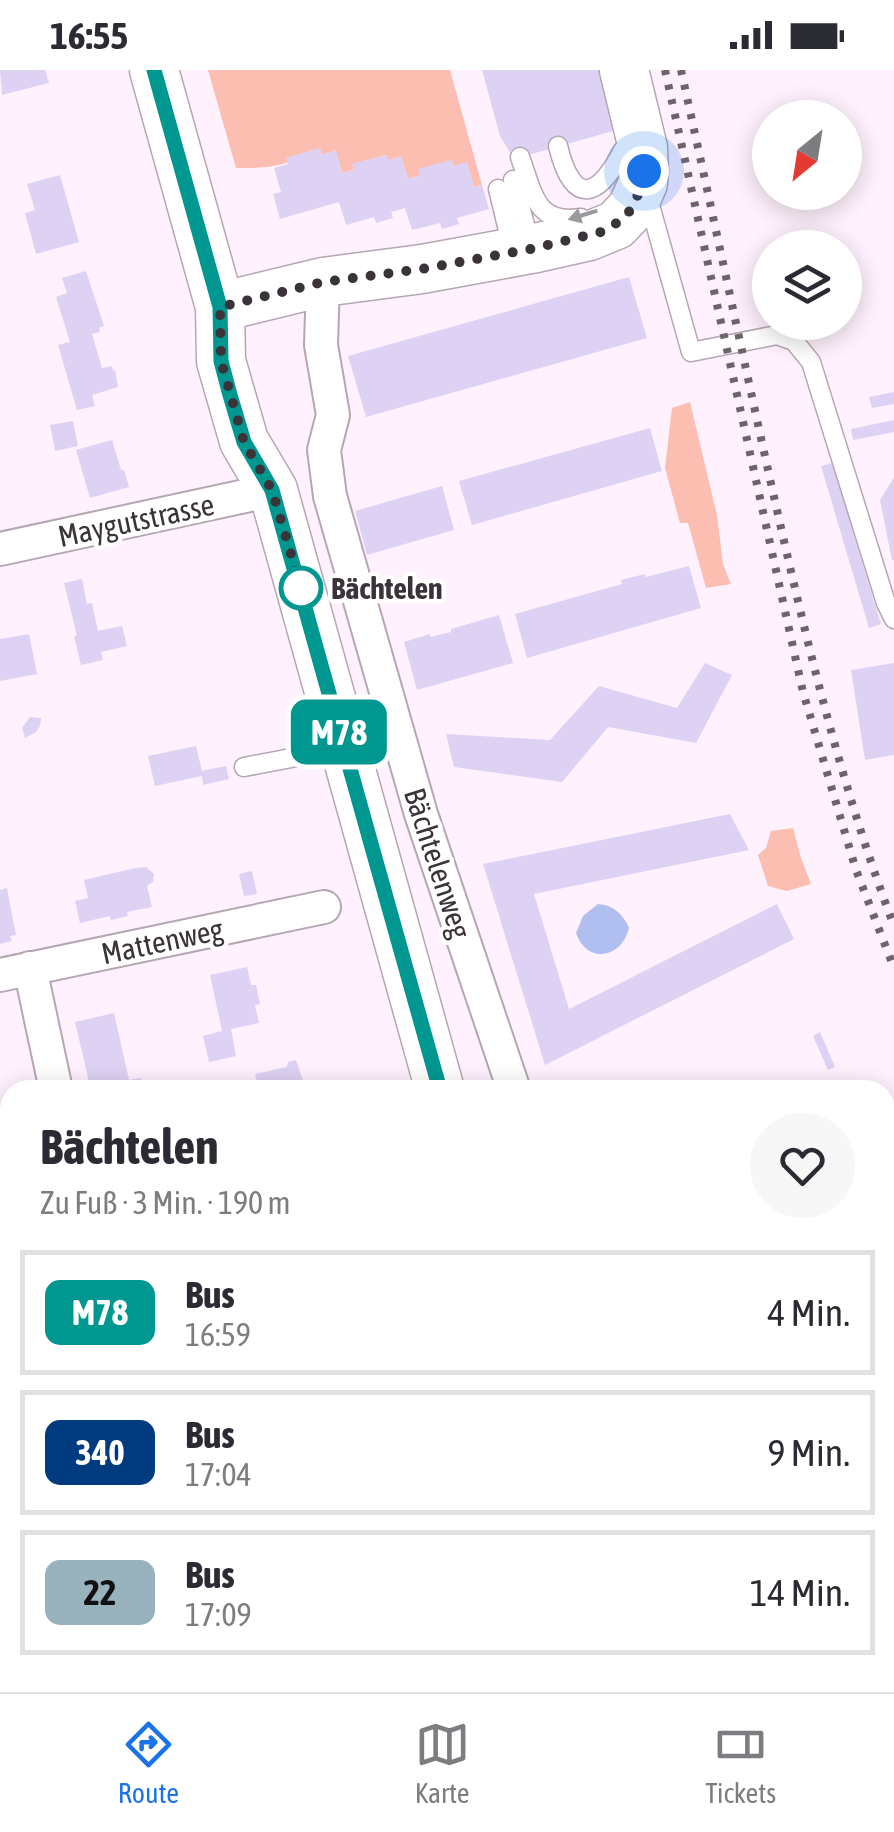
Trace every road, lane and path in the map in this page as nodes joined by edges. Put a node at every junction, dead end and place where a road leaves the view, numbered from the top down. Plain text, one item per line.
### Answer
1 (154, 70) edge
2 (606, 70) edge
3 (624, 70) edge
4 (558, 146) dead end
5 (520, 158) dead end
6 (627, 176) junction
7 (505, 184) dead end
8 (600, 210) dead end
9 (522, 251) junction
10 (323, 282) junction
11 (220, 307) junction
12 (272, 490) junction
13 (0, 548) edge
14 (891, 608) edge
15 (344, 748) junction
16 (244, 768) dead end
17 (324, 907) dead end
18 (15, 971) edge
19 (53, 1080) edge
20 (437, 1080) edge
21 (511, 1080) edge

1 - 11 main road
2 - 6 lane
3 - 6 main road
4 - 6 lane
8 -> 5 lane
6 - 9 main road
6 - 14 lane
7 - 9 lane
9 - 10 main road
10 - 11 main road
10 - 21 street, Bächtelenweg
11 - 12 main road
12 - 13 street, Maygutstrasse
12 - 15 main road
15 - 16 lane
15 - 20 main road
17 - 18 street, Mattenweg
18 - 19 street

